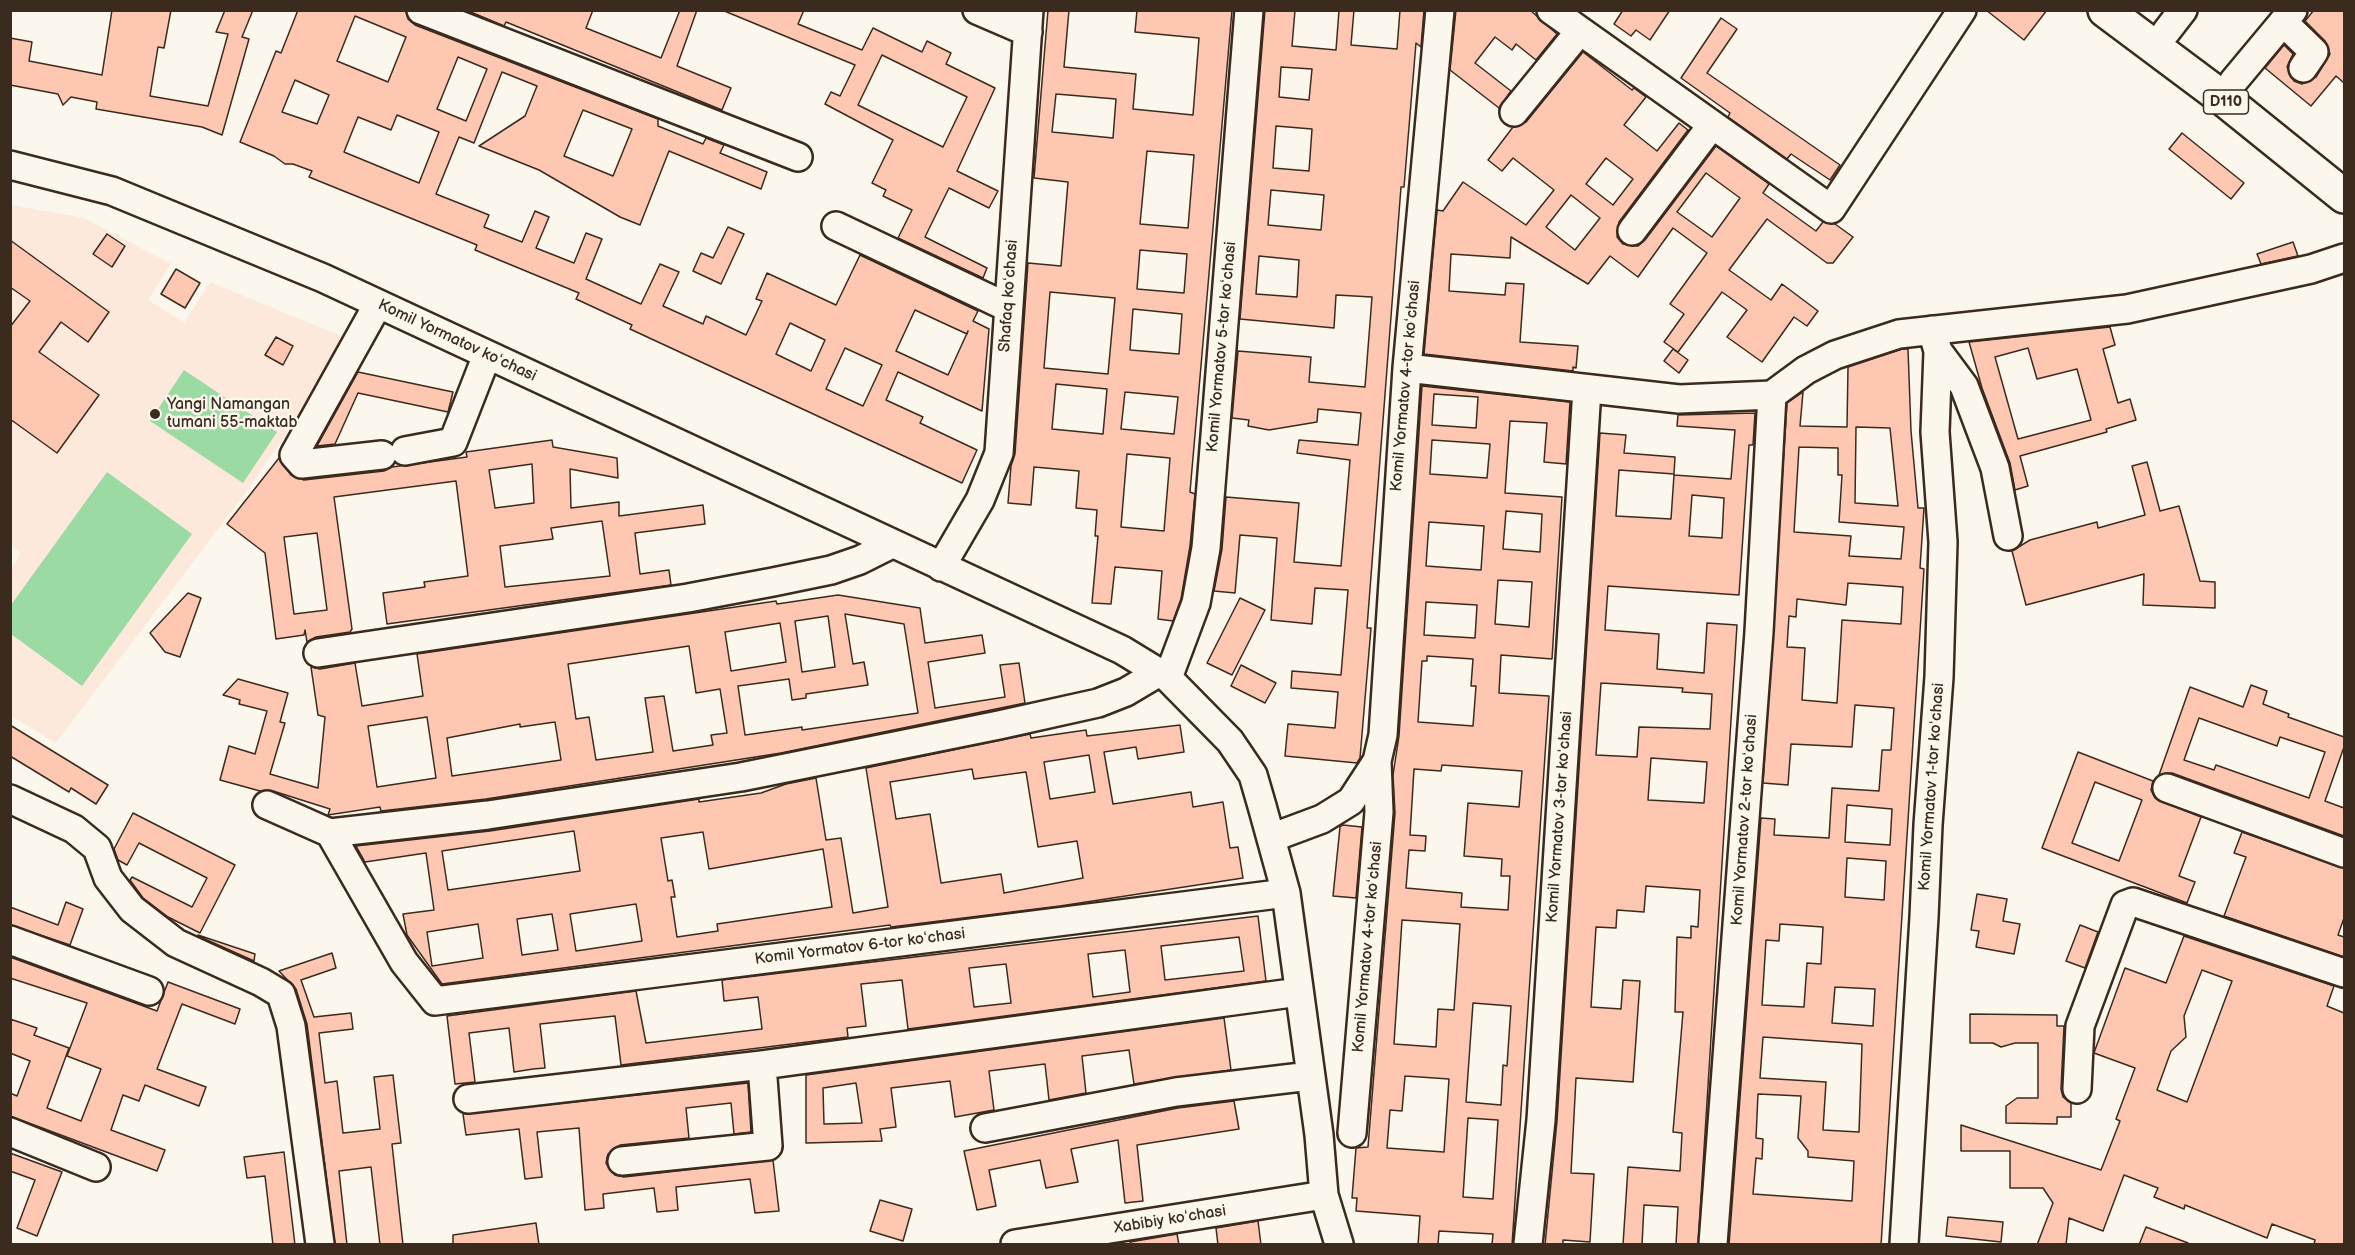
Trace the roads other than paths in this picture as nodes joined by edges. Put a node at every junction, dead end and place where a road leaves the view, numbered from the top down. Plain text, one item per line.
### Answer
1 (421, 10) edge
2 (976, 10) edge
3 (1249, 10) edge
4 (1440, 10) edge
5 (1551, 10) edge
6 (1962, 10) edge
7 (2105, 10) edge
8 (2138, 10) edge
9 (2289, 17) edge
10 (1029, 21) edge
11 (2174, 21) edge
12 (1579, 32) junction
13 (2303, 68) dead end
14 (2233, 82) junction
15 (1514, 112) dead end
16 (1712, 125) junction
17 (798, 157) dead end
18 (10, 165) edge
19 (2344, 167) edge
20 (2344, 196) edge
21 (836, 226) dead end
22 (1632, 231) dead end
23 (2344, 258) edge
24 (378, 304) junction
25 (1007, 308) junction
26 (1935, 340) junction
27 (487, 355) junction
28 (1407, 368) junction
29 (1587, 389) junction
30 (1772, 395) junction
31 (2008, 536) dead end
32 (892, 544) junction
33 (940, 567) junction
34 (318, 653) dead end
35 (1163, 675) junction
36 (1377, 761) junction
37 (2167, 788) dead end
38 (10, 799) edge
39 (267, 806) dead end
40 (330, 833) junction
41 (1271, 838) junction
42 (2344, 853) edge
43 (1286, 893) junction
44 (10, 940) edge
45 (2344, 973) edge
46 (149, 991) dead end
47 (1299, 992) junction
48 (762, 1065) junction
49 (1310, 1076) junction
50 (2077, 1089) dead end
51 (468, 1099) dead end
52 (986, 1128) dead end
53 (10, 1132) edge
54 (1353, 1133) dead end
55 (622, 1161) dead end
56 (96, 1167) dead end
57 (1324, 1195) junction
58 (320, 1245) edge
59 (1015, 1245) edge
60 (1339, 1245) edge
61 (1528, 1245) edge
62 (1713, 1245) edge
63 (1904, 1245) edge

1 - 17 street
2 - 10 street
3 - 35 street, Komil Yormatov 5-tor koʻchasi
4 - 28 street, Komil Yormatov 4-tor koʻchasi
5 - 12 street
6 - 16 street
7 - 20 main road, D110
8 - 11 main road, D110
9 - 13 street
9 - 14 street
10 - 25 street, Shafaq koʻchasi
11 - 14 main road, D110
12 - 15 street
12 - 16 street
14 - 19 main road, D110
16 - 22 street
18 - 24 street, Komil Yormatov koʻchasi
21 - 25 street
23 - 26 street
24 - 27 street, Komil Yormatov koʻchasi
24 - 27 street
25 - 33 street, Shafaq koʻchasi
26 - 30 street
26 - 31 street
26 - 63 street, Komil Yormatov 1-tor koʻchasi
27 - 32 street, Komil Yormatov koʻchasi
28 - 29 street
28 - 36 street, Komil Yormatov 4-tor koʻchasi
29 - 30 street
29 - 61 street, Komil Yormatov 3-tor koʻchasi
30 - 62 street, Komil Yormatov 2-tor koʻchasi
32 - 33 street, Komil Yormatov koʻchasi
32 - 34 street
33 - 35 street, Komil Yormatov koʻchasi
35 - 40 street
35 - 41 street, Komil Yormatov koʻchasi
36 - 41 street, Komil Yormatov 4-tor koʻchasi
36 - 54 street, Komil Yormatov 4-tor koʻchasi
37 - 42 street
38 - 58 street
39 - 40 street
40 - 43 street, Komil Yormatov 6-tor koʻchasi
41 - 43 street, Komil Yormatov koʻchasi
43 - 47 street, Komil Yormatov koʻchasi
44 - 46 street
45 - 50 street
47 - 48 street
47 - 49 street, Komil Yormatov koʻchasi
48 - 51 street
48 - 55 street
49 - 52 street
49 - 57 street, Komil Yormatov koʻchasi
53 - 56 street
57 - 59 street, Xabibiy koʻchasi
57 - 60 street, Komil Yormatov koʻchasi

